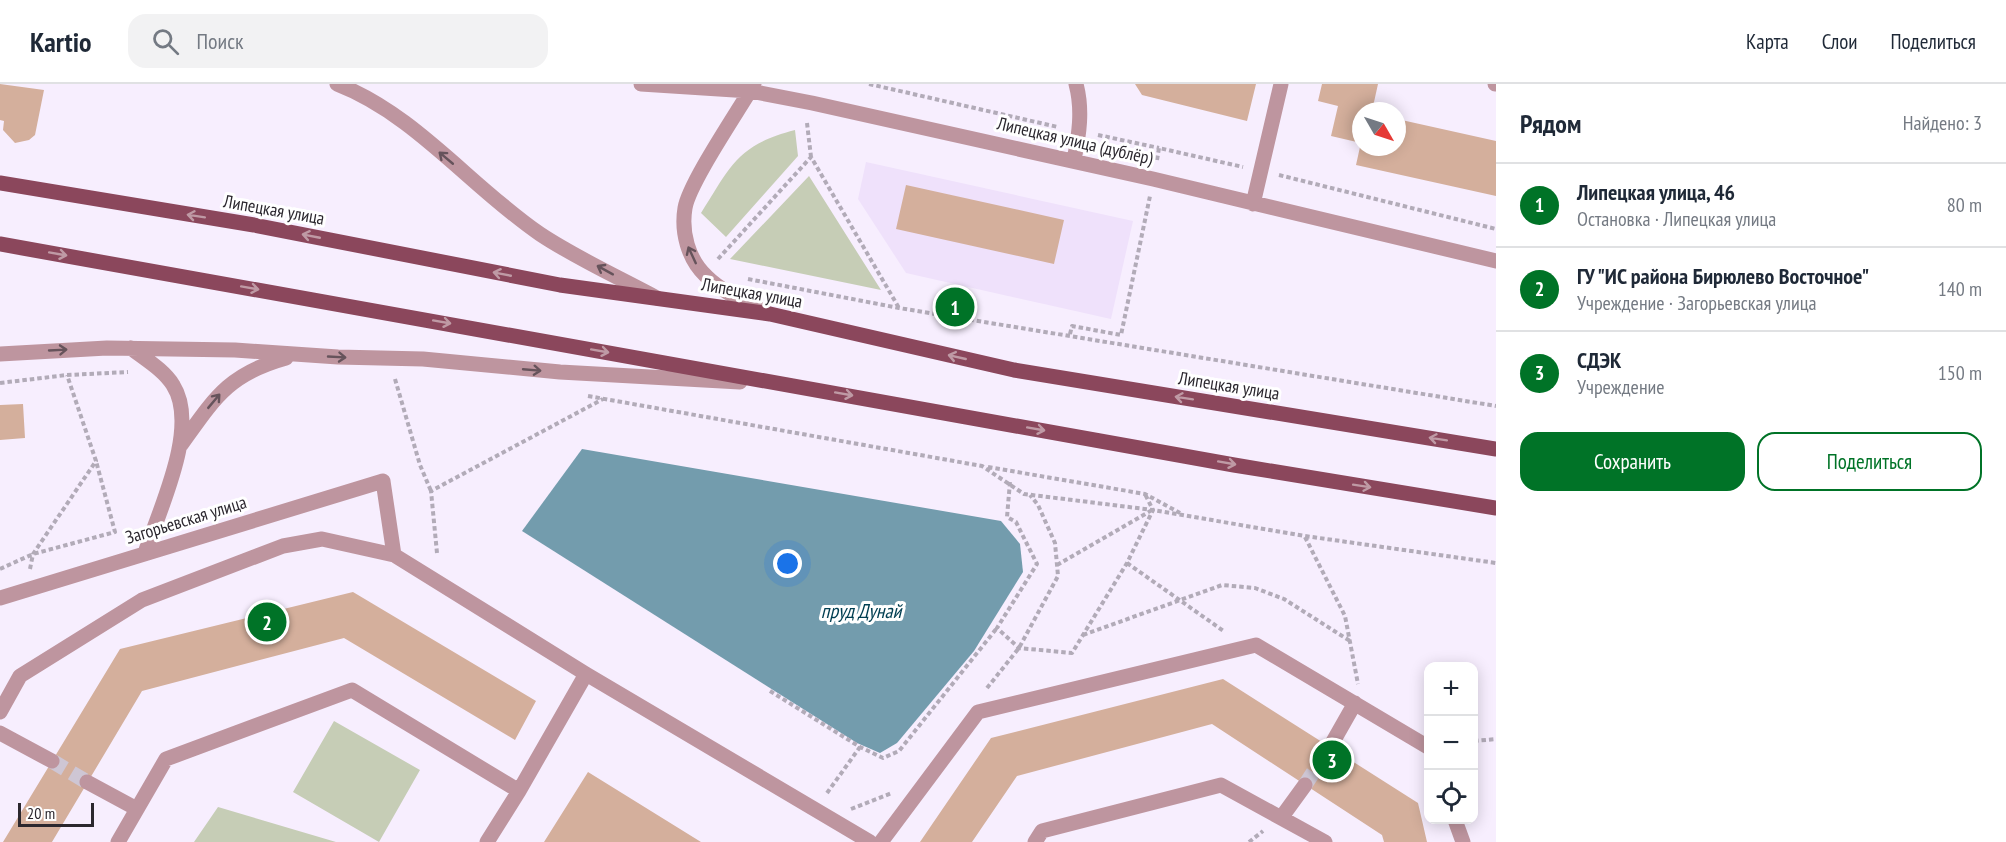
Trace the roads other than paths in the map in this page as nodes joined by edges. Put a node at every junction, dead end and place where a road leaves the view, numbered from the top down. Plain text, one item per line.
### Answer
1 (337, 84) edge
2 (641, 84) edge
3 (1076, 84) edge
4 (1281, 84) edge
5 (752, 88) edge
6 (1074, 160) junction
7 (0, 183) edge
8 (1253, 204) junction
9 (0, 244) edge
10 (1496, 261) edge
11 (657, 298) junction
12 (770, 314) junction
13 (131, 348) junction
14 (0, 354) edge
15 (299, 354) junction
16 (786, 384) junction
17 (180, 448) junction
18 (1496, 449) edge
19 (1496, 508) edge
20 (145, 553) junction
21 (394, 555) junction
22 (0, 598) edge
23 (586, 674) junction
24 (1360, 705) junction
25 (0, 712) edge
26 (0, 732) edge
27 (1424, 745) edge
28 (1330, 747) tunnel mouth
29 (51, 761) tunnel mouth
30 (87, 782) tunnel mouth
31 (1305, 785) tunnel mouth
32 (519, 791) junction
33 (137, 810) junction
34 (1281, 818) junction
35 (1457, 824) edge
36 (118, 842) edge
37 (487, 842) edge
38 (870, 842) edge
39 (880, 842) edge
40 (1035, 842) edge
41 (1325, 842) edge
42 (1463, 842) edge

11 -> 1 street
2 - 5 street, Липецкая улица (дублёр)
3 - 6 street
4 - 8 street
5 - 6 street, Липецкая улица (дублёр)
12 -> 5 street
6 - 8 street, Липецкая улица (дублёр)
11 -> 7 main road, Липецкая улица
8 - 10 street, Липецкая улица (дублёр)
9 -> 16 main road
11 - 12 main road, Липецкая улица
18 -> 12 main road, Липецкая улица
14 -> 13 street
13 - 15 street
13 - 17 street
15 -> 16 street
17 -> 15 street
16 -> 19 main road
17 - 20 street
20 - 21 street, Загорьевская улица
20 - 22 street, Загорьевская улица
21 - 23 street
21 - 25 street
23 - 32 street
23 - 38 street
24 - 27 street
24 - 28 street
24 - 39 street
26 - 29 street
30 - 33 street
31 - 34 street
32 - 33 street
32 - 37 street
33 - 36 street
34 - 40 street
34 - 41 street
35 - 42 street

